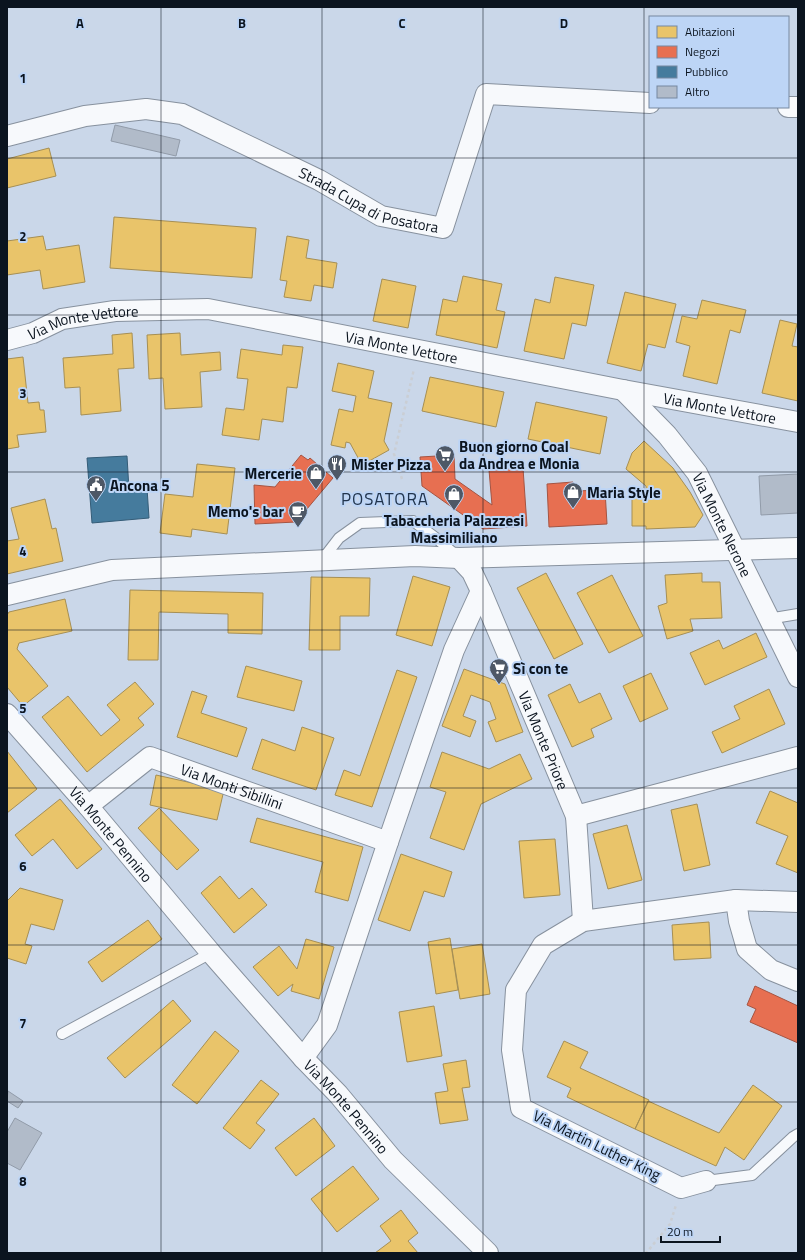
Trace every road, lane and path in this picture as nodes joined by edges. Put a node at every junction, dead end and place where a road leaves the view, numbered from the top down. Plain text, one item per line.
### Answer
1 (649, 103) edge
2 (7, 136) edge
3 (7, 340) edge
4 (419, 349) junction
5 (623, 390) junction
6 (798, 422) edge
7 (402, 479) dead end
8 (798, 548) edge
9 (735, 550) junction
10 (459, 558) junction
11 (322, 560) junction
12 (481, 591) junction
13 (7, 595) edge
14 (798, 614) edge
15 (768, 619) junction
16 (798, 677) edge
17 (8, 717) edge
18 (798, 757) edge
19 (88, 806) junction
20 (576, 816) junction
21 (388, 842) junction
22 (736, 900) junction
23 (798, 902) edge
24 (583, 921) junction
25 (212, 953) junction
26 (798, 981) edge
27 (62, 1034) dead end
28 (303, 1058) junction
29 (798, 1134) edge
30 (706, 1181) joint
31 (681, 1188) junction
32 (488, 1253) edge
33 (645, 1253) edge

1 - 2 street, Strada Cupa di Posatora
3 - 4 street, Via Monte Vettore
4 - 5 street, Via Monte Vettore
4 - 7 path
5 - 6 street, Via Monte Vettore
5 - 9 street, Via Monte Nerone
8 - 9 street
9 - 10 street
9 - 15 street, Via Monte Nerone
10 - 11 street
10 - 11 lane
10 - 12 street, Via Monte Priore
11 - 13 street
12 - 20 street, Via Monte Priore
12 - 21 street
14 - 15 lane
15 - 16 street, Via Monte Nerone
17 - 19 street, Via Monte Pennino
18 - 20 street
19 - 21 street, Via Monti Sibillini
19 - 25 street, Via Monte Pennino
20 - 24 street, Via Monte Priore
21 - 28 street
22 - 23 street, Via Martin Luther King
22 - 24 street, Via Martin Luther King
22 - 26 street
24 - 31 street, Via Martin Luther King
25 - 27 lane
25 - 28 street, Via Monte Pennino
28 - 32 street, Via Monte Pennino
29 - 30 lane
30 - 31 street
31 - 33 path

